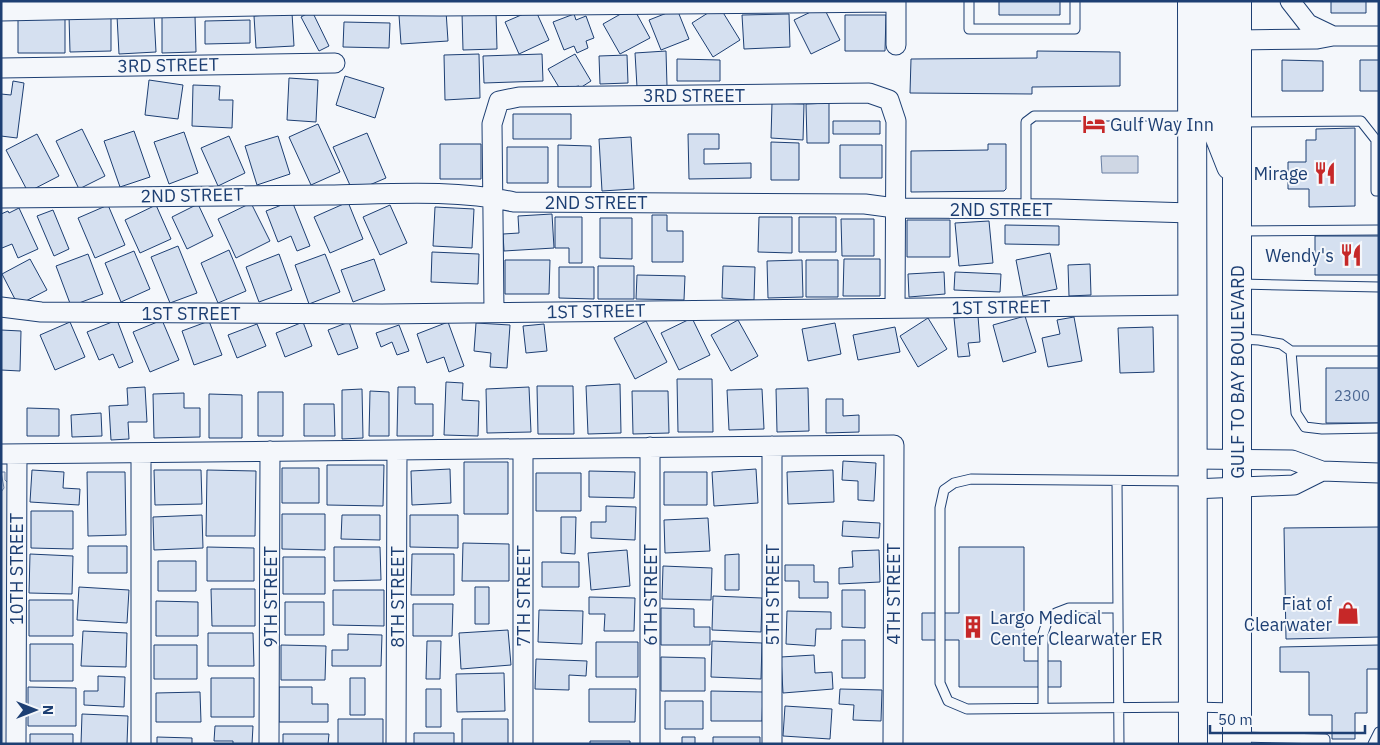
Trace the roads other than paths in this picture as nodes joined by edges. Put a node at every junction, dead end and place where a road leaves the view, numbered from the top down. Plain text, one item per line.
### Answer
1 (969, 1) edge
2 (1075, 1) edge
3 (1192, 1) edge
4 (1216, 1) edge
5 (1237, 1) edge
6 (1290, 1) edge
7 (896, 2) edge
8 (312, 3) edge
9 (440, 3) edge
10 (1, 11) edge
11 (1332, 36) junction
12 (1379, 36) edge
13 (1236, 40) junction
14 (896, 45) dead end
15 (335, 63) dead end
16 (1, 68) edge
17 (1191, 116) junction
18 (1236, 122) junction
19 (1378, 140) edge
20 (1237, 184) junction
21 (1379, 191) edge
22 (1, 198) edge
23 (494, 198) junction
24 (895, 208) junction
25 (1026, 209) junction
26 (1191, 213) junction
27 (1379, 230) edge
28 (1237, 231) junction
29 (1237, 284) junction
30 (1379, 287) edge
31 (1191, 305) junction
32 (1, 307) edge
33 (895, 308) junction
34 (494, 312) junction
35 (1237, 339) junction
36 (1291, 351) junction
37 (1379, 351) edge
38 (1379, 428) edge
39 (650, 446) junction
40 (772, 446) junction
41 (522, 449) junction
42 (270, 450) junction
43 (397, 450) junction
44 (141, 453) junction
45 (9, 454) edge
46 (1237, 459) junction
47 (1322, 471) junction
48 (1379, 473) edge
49 (1192, 476) junction
50 (1117, 481) junction
51 (1237, 487) junction
52 (1117, 608) junction
53 (1193, 707) junction
54 (1043, 708) junction
55 (1118, 708) junction
56 (1237, 708) junction
57 (1379, 732) edge
58 (1237, 741) edge
59 (16, 744) edge
60 (141, 744) edge
61 (269, 744) edge
62 (396, 744) edge
63 (523, 744) edge
64 (650, 744) edge
65 (772, 744) edge
66 (893, 744) edge
67 (1119, 744) edge
68 (1193, 744) edge
69 (1325, 744) edge
70 (1373, 744) edge

1 - 2 lane
3 - 17 main road
4 - 20 main road
5 - 13 main road, GULF TO BAY BOULEVARD
6 - 11 street
7 - 9 street
7 - 14 street
8 - 9 street
8 - 10 street
11 - 12 street
11 - 13 street
13 - 18 main road, GULF TO BAY BOULEVARD
15 - 16 street, 3RD STREET
17 - 25 lane
17 - 26 main road
18 - 19 lane
18 - 20 main road, GULF TO BAY BOULEVARD
19 - 21 lane
20 - 28 main road, GULF TO BAY BOULEVARD
22 - 23 street, 2ND STREET
23 - 24 street, 2ND STREET
23 - 24 street, 3RD STREET
23 - 34 street
24 - 25 street, 2ND STREET
24 - 33 street
25 - 26 street, 2ND STREET
26 - 31 main road
27 - 28 lane
28 - 29 main road, GULF TO BAY BOULEVARD
29 - 30 lane
29 - 35 main road, GULF TO BAY BOULEVARD
31 - 33 street, 1ST STREET
31 - 49 main road
32 - 34 street, 1ST STREET
33 - 34 street, 1ST STREET
35 - 36 lane
35 - 46 main road, GULF TO BAY BOULEVARD
36 - 37 lane
36 - 38 lane
39 - 40 street
39 - 41 street
39 - 64 street, 6TH STREET
40 - 65 street, 5TH STREET
40 - 66 street, 4TH STREET
41 - 43 street
41 - 63 street, 7TH STREET
42 - 43 street
42 - 44 street
42 - 61 street, 9TH STREET
43 - 62 street, 8TH STREET
44 - 45 street
44 - 60 street
45 - 59 street, 10TH STREET
46 - 47 street
46 - 49 street
46 - 51 main road, GULF TO BAY BOULEVARD
47 - 48 street
47 - 51 street
49 - 50 lane
49 - 51 street
49 - 53 main road
50 - 52 lane
50 - 54 lane
51 - 56 main road, GULF TO BAY BOULEVARD
52 - 54 lane
52 - 55 lane
53 - 55 lane
53 - 56 lane
53 - 68 main road
54 - 55 lane
55 - 67 lane
56 - 58 main road, GULF TO BAY BOULEVARD
57 - 70 lane
58 - 69 lane

